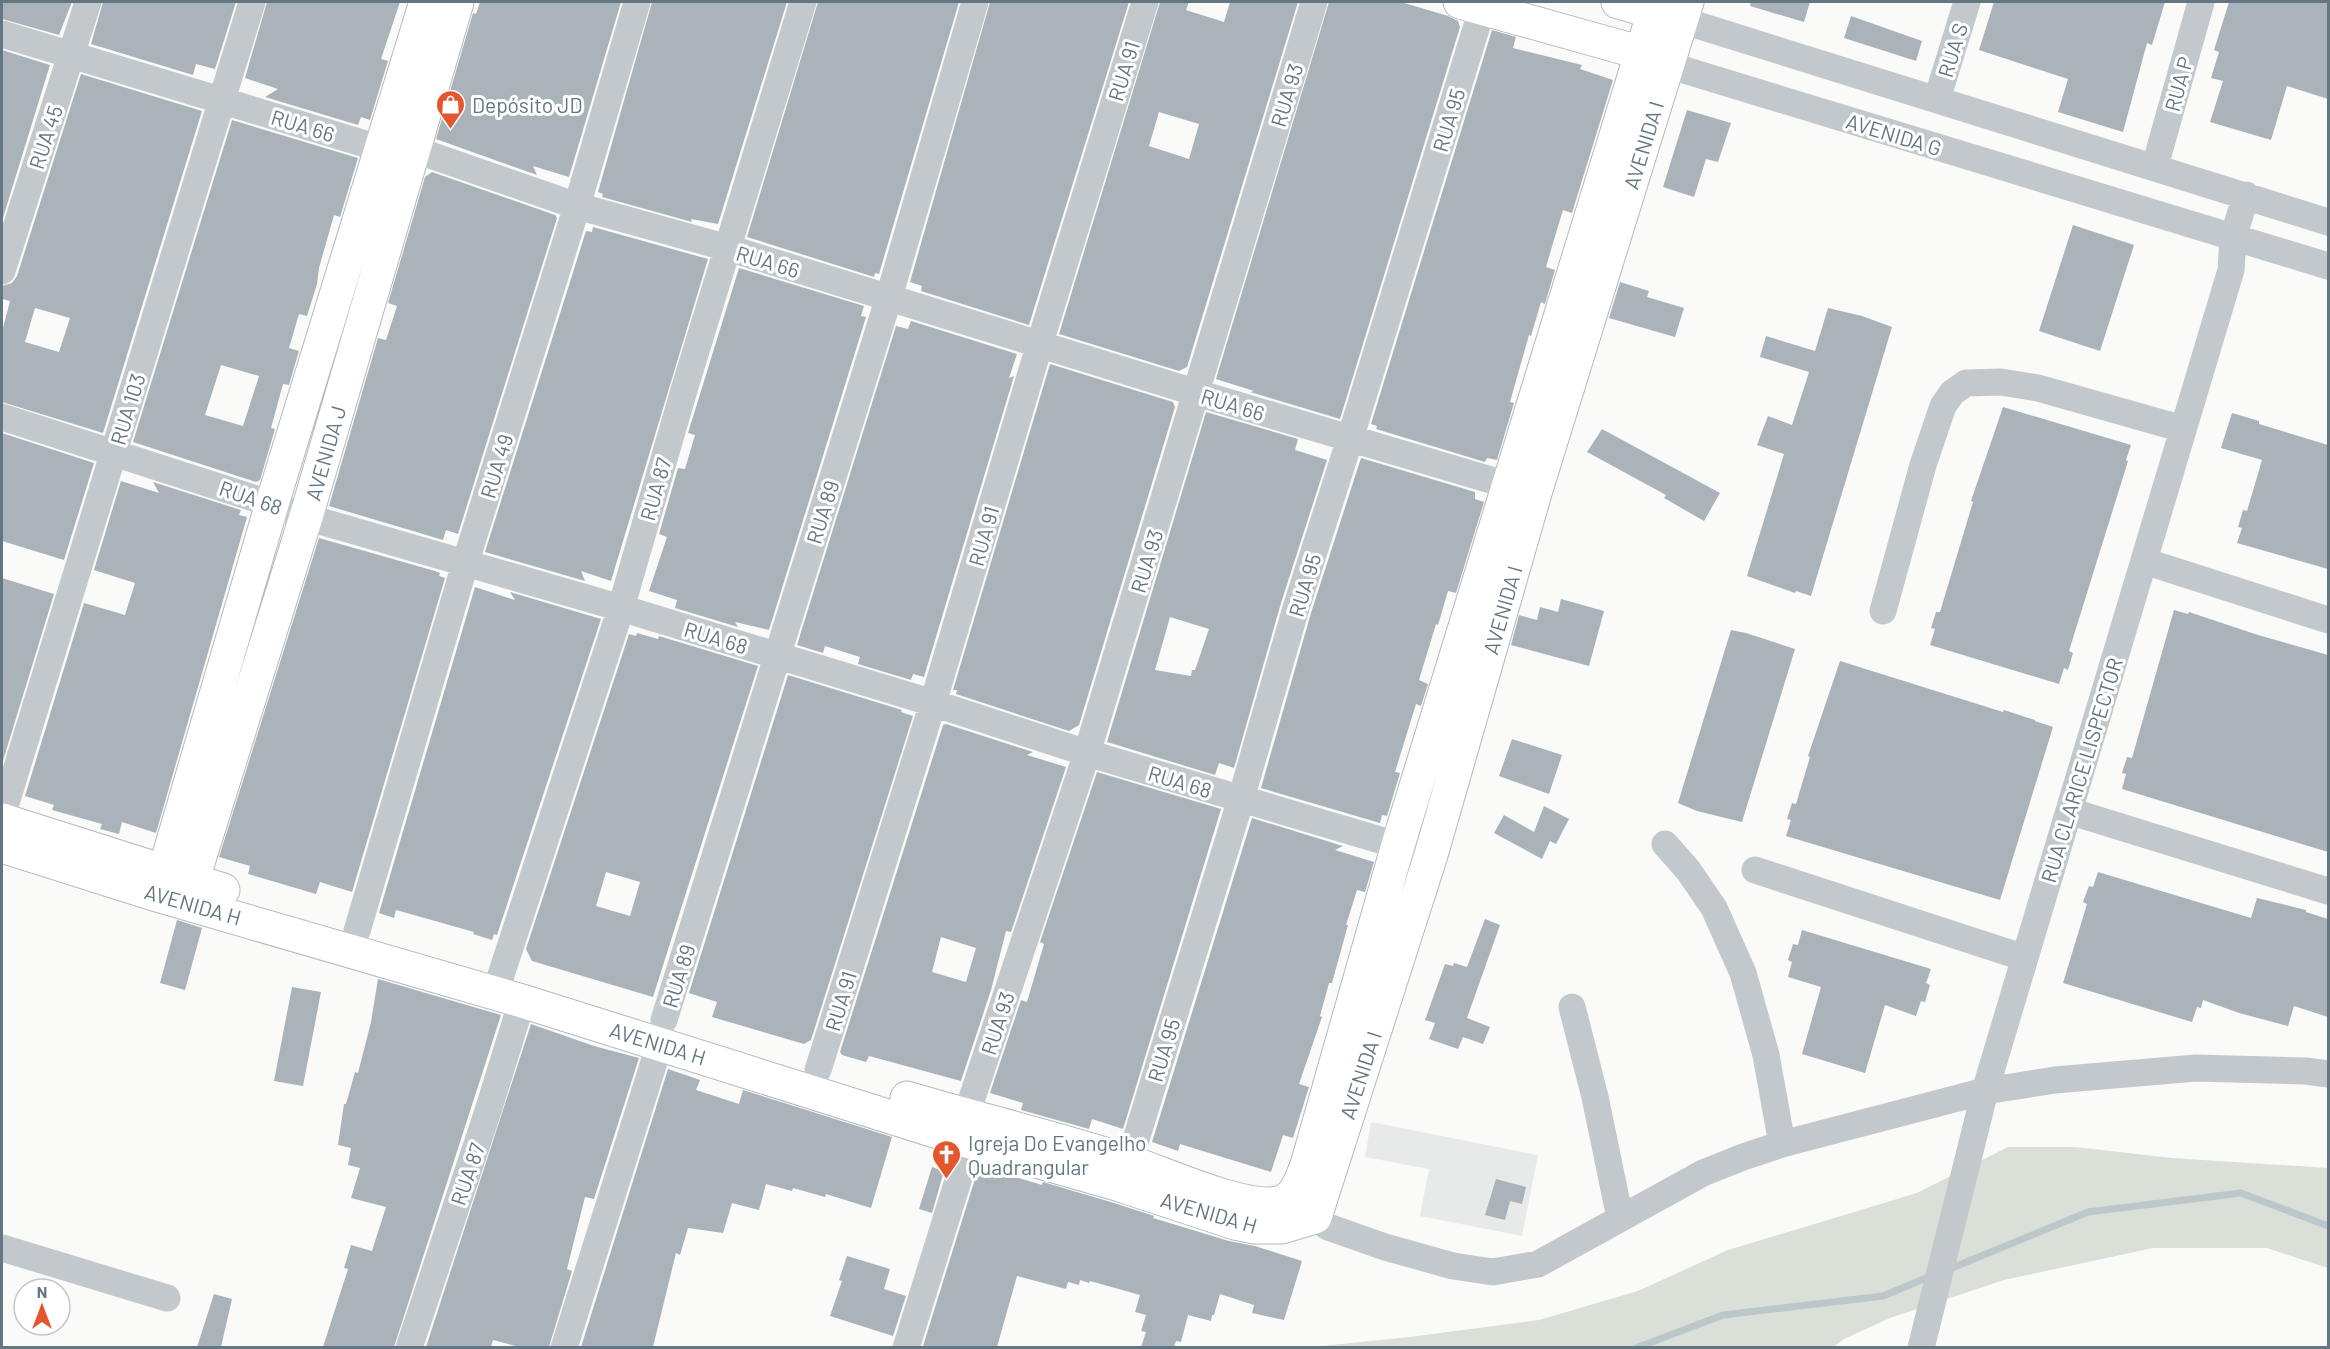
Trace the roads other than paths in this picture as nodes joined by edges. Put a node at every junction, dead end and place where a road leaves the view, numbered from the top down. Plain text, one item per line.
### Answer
1 (88, 2) edge
2 (252, 2) edge
3 (426, 2) edge
4 (457, 2) edge
5 (636, 2) edge
6 (803, 2) edge
7 (975, 2) edge
8 (1145, 2) edge
9 (1314, 2) edge
10 (1618, 2) edge
11 (1967, 2) edge
12 (2201, 2) edge
13 (1471, 5) edge
14 (1670, 9) edge
15 (2, 34) edge
16 (72, 56) junction
17 (1655, 59) junction
18 (1937, 99) junction
19 (222, 101) junction
20 (397, 149) junction
21 (2155, 166) junction
22 (2246, 195) junction
23 (577, 206) junction
24 (2328, 222) edge
25 (2234, 238) junction
26 (728, 248) junction
27 (2328, 266) edge
28 (2, 271) edge
29 (889, 297) junction
30 (1040, 343) junction
31 (1197, 393) junction
32 (2, 417) edge
33 (2183, 429) junction
34 (1350, 439) junction
35 (113, 453) junction
36 (1522, 490) junction
37 (272, 504) junction
38 (306, 517) junction
39 (2144, 561) junction
40 (465, 564) junction
41 (621, 608) junction
42 (1883, 611) dead end
43 (2328, 620) edge
44 (777, 656) junction
45 (933, 703) junction
46 (1088, 753) junction
47 (1241, 799) junction
48 (2069, 812) junction
49 (2, 818) edge
50 (1665, 844) dead end
51 (1398, 845) junction
52 (2, 846) edge
53 (1431, 855) junction
54 (1755, 870) dead end
55 (175, 887) junction
56 (2328, 891) edge
57 (357, 931) junction
58 (2025, 958) junction
59 (501, 975) junction
60 (522, 1000) junction
61 (1572, 1007) dead end
62 (662, 1032) junction
63 (818, 1070) junction
64 (2328, 1074) edge
65 (1985, 1091) junction
66 (968, 1129) junction
67 (1782, 1144) junction
68 (1129, 1161) junction
69 (1291, 1195) junction
70 (1315, 1217) junction
71 (1620, 1218) junction
72 (2, 1248) edge
73 (167, 1298) dead end
74 (1924, 1338) edge
75 (409, 1347) edge
76 (564, 1347) edge
77 (906, 1347) edge

1 - 16 street, RUA 45
2 - 19 street, RUA 103
3 - 20 street, AVENIDA J
4 - 20 street, AVENIDA J
5 - 23 street, RUA 49
6 - 26 street, RUA 87
7 - 29 street, RUA 89
8 - 30 street, RUA 91
9 - 31 street, RUA 93
10 - 14 street
11 - 18 street, RUA S
12 - 21 street, RUA P
13 - 17 street, AVENIDA G
13 - 34 street, RUA 95
14 - 17 street, AVENIDA I
14 - 18 street
15 - 16 street, RUA 66
16 - 19 street, RUA 66
16 - 28 street, RUA 45
17 - 25 street, AVENIDA G
17 - 36 street, AVENIDA I
18 - 21 street
19 - 20 street, RUA 66
19 - 35 street, RUA 103
20 - 23 street, RUA 66
20 - 37 street, AVENIDA J
20 - 38 street, AVENIDA J
21 - 22 street
22 - 24 street
22 - 25 street, RUA CLARICE LISPECTOR
23 - 26 street, RUA 66
23 - 40 street, RUA 49
25 - 27 street, AVENIDA G
25 - 33 street, RUA CLARICE LISPECTOR
26 - 29 street, RUA 66
26 - 41 street, RUA 87
29 - 30 street, RUA 66
29 - 44 street, RUA 89
30 - 31 street, RUA 66
30 - 45 street, RUA 91
31 - 34 street, RUA 66
31 - 46 street, RUA 93
32 - 35 street, RUA 68
33 - 39 street, RUA CLARICE LISPECTOR
33 - 42 street
34 - 36 street, RUA 66
34 - 47 street, RUA 95
35 - 37 street, RUA 68
35 - 49 street, RUA 103
36 - 51 street, AVENIDA I
36 - 53 street, AVENIDA I
37 - 38 street, RUA 68
37 - 55 street, AVENIDA J
38 - 40 street, RUA 68
38 - 55 street, AVENIDA J
39 - 43 street
39 - 48 street, RUA CLARICE LISPECTOR
40 - 41 street, RUA 68
40 - 57 street, RUA 49
41 - 44 street, RUA 68
41 - 59 street, RUA 87
44 - 45 street, RUA 68
44 - 62 street, RUA 89
45 - 46 street, RUA 68
45 - 63 street, RUA 91
46 - 47 street, RUA 68
46 - 66 street, RUA 93
47 - 51 street, RUA 68
47 - 68 street, RUA 95
48 - 56 street
48 - 58 street, RUA CLARICE LISPECTOR
49 - 55 street, AVENIDA H
50 - 67 street
51 - 53 street, RUA 68
51 - 69 street, AVENIDA I
52 - 55 street, AVENIDA H
53 - 70 street, AVENIDA I
54 - 58 street
55 - 57 street, AVENIDA H
55 - 60 street, AVENIDA H
57 - 59 street, AVENIDA H
58 - 65 street, RUA CLARICE LISPECTOR
59 - 62 street, AVENIDA H
60 - 62 street, AVENIDA H
60 - 75 street, RUA 87
61 - 71 street
62 - 63 street, AVENIDA H
62 - 66 street, AVENIDA H
62 - 76 street, RUA 89
63 - 66 street, AVENIDA H
64 - 65 street
65 - 67 street
65 - 74 street, RUA CLARICE LISPECTOR
66 - 68 street, AVENIDA H
66 - 70 street, AVENIDA H
66 - 77 street, RUA 93
67 - 71 street
68 - 69 street, AVENIDA H
69 - 70 street
70 - 71 street
72 - 73 street

